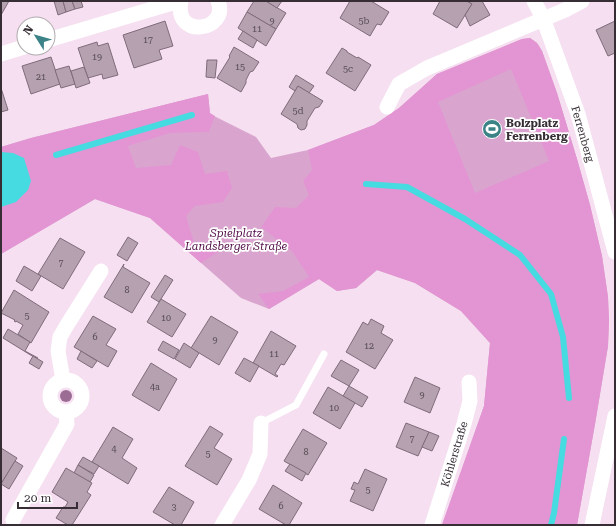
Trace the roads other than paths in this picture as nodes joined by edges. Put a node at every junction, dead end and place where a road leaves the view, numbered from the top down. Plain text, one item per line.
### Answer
1 (180, 1) edge
2 (218, 1) edge
3 (534, 1) edge
4 (582, 1) edge
5 (543, 18) junction
6 (56, 38) edge
7 (16, 49) edge
8 (1, 54) edge
9 (387, 107) dead end
10 (615, 252) edge
11 (101, 272) dead end
12 (324, 354) dead end
13 (63, 380) junction
14 (468, 382) dead end
15 (66, 413) junction
16 (615, 416) edge
17 (261, 423) joint
18 (12, 520) edge
19 (222, 525) edge
20 (432, 525) edge
21 (592, 525) edge

1 - 2 street
1 - 6 street
3 - 5 street, Ferrenberg
4 - 5 street
5 - 9 street
5 - 10 street, Ferrenberg
7 - 8 street
11 - 13 street
12 - 17 lane
13 - 15 street
13 - 15 street
14 - 20 street, Köhlerstraße
15 - 18 street
16 - 21 street
17 - 19 street

